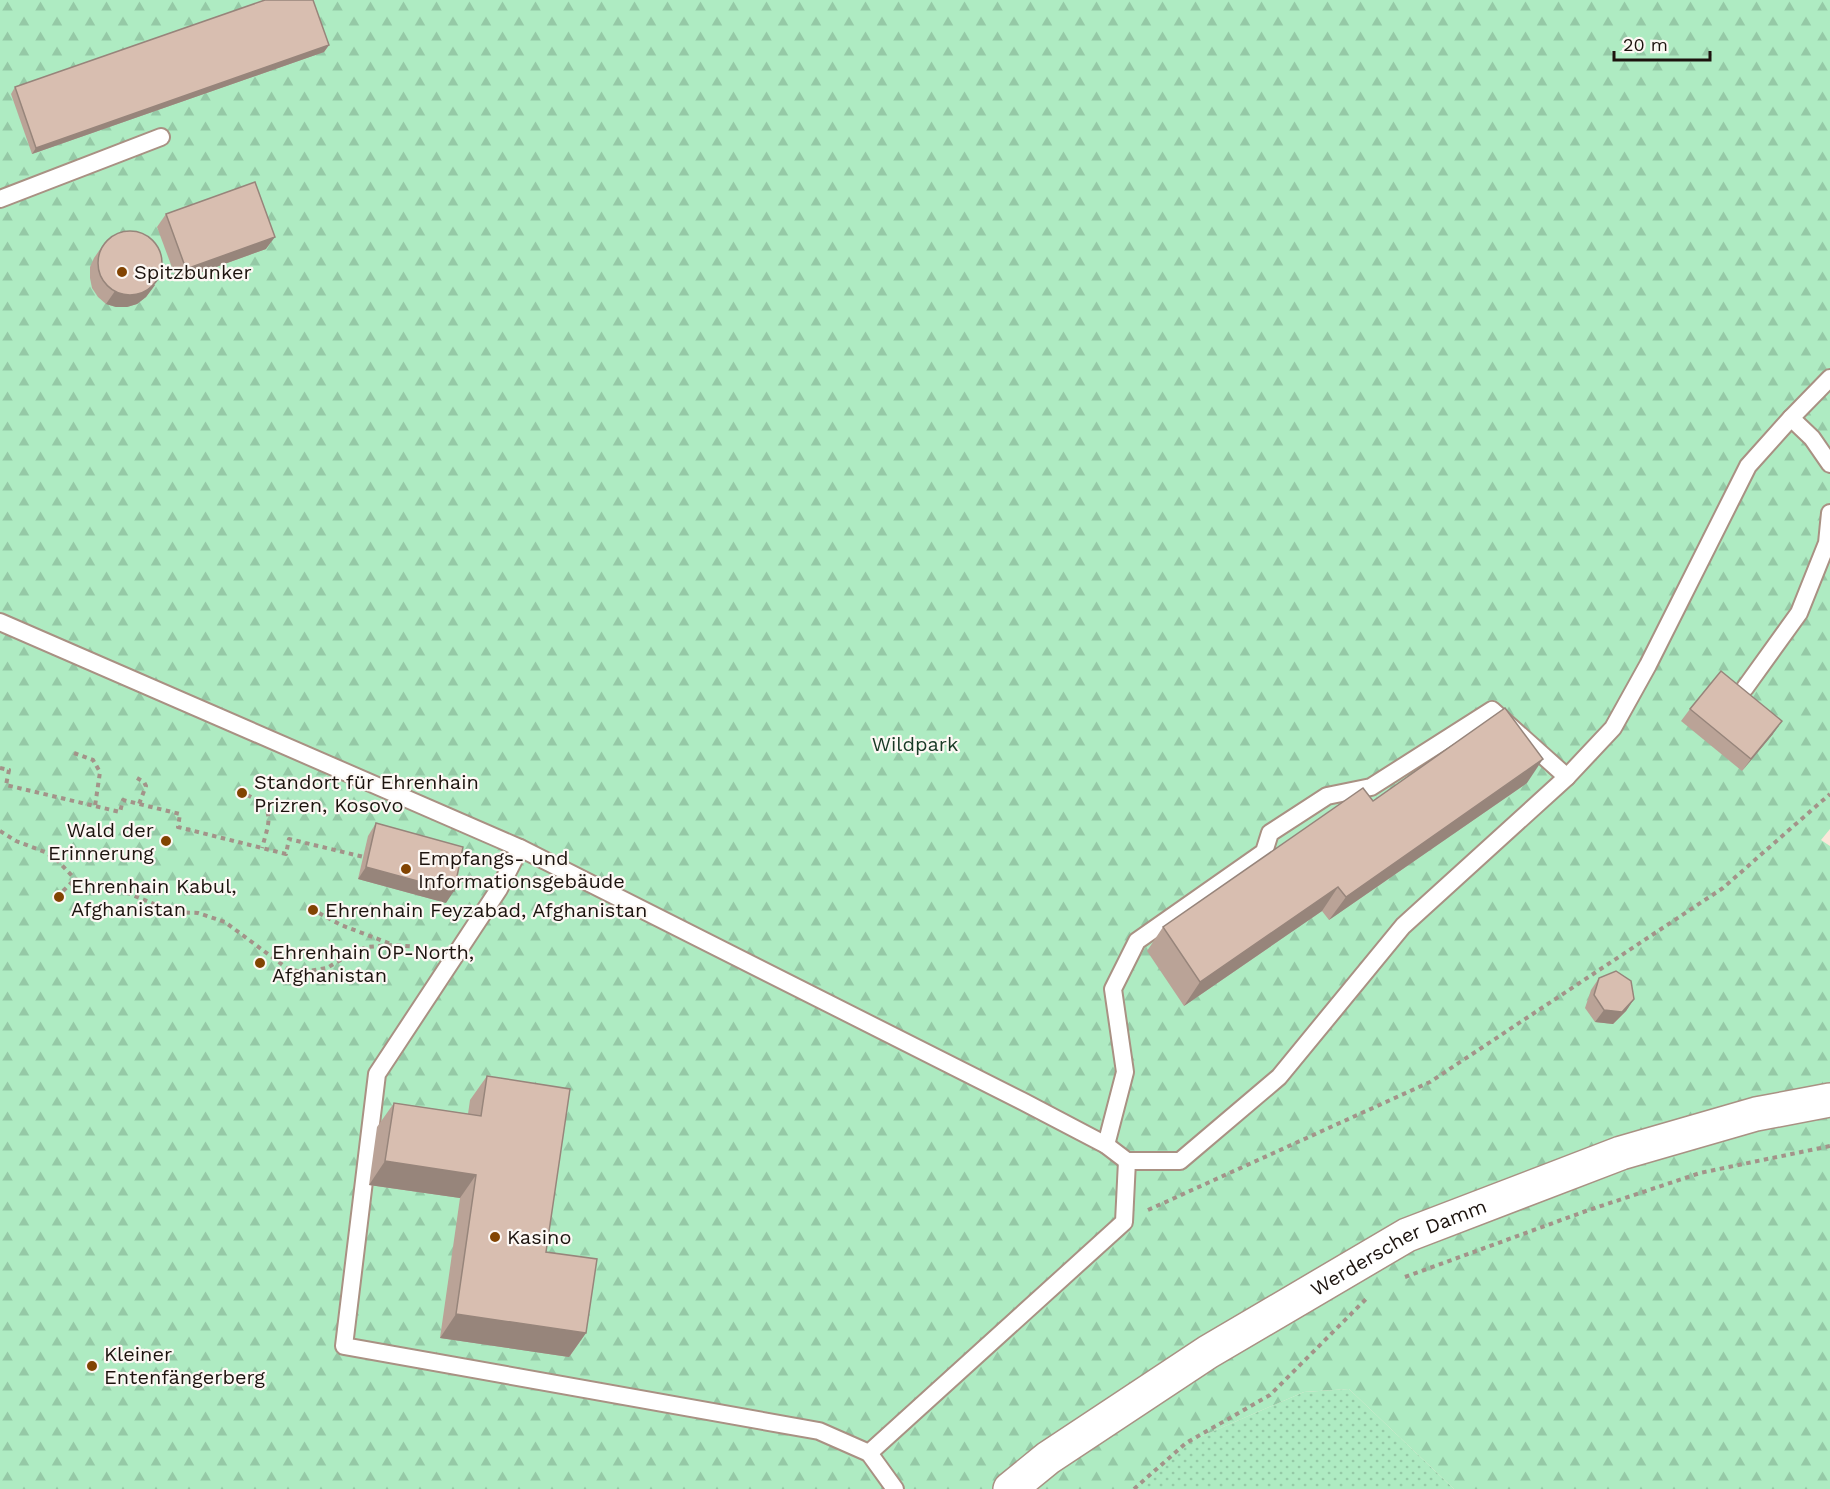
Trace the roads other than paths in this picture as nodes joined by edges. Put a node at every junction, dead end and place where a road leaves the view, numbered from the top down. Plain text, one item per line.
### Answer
1 (161, 137) dead end
2 (0, 199) edge
3 (1830, 378) edge
4 (1791, 418) junction
5 (1830, 464) edge
6 (1830, 513) edge
7 (0, 622) edge
8 (1745, 688) edge
9 (1567, 777) junction
10 (520, 848) junction
11 (1830, 1100) edge
12 (1106, 1145) junction
13 (1126, 1161) junction
14 (869, 1453) junction
15 (895, 1489) edge
16 (1010, 1489) edge

1 - 2 lane
3 - 4 lane
4 - 5 lane
4 - 9 lane
6 - 8 lane
7 - 10 lane
9 - 12 lane
9 - 13 lane
10 - 12 lane
10 - 14 lane
11 - 16 street, Werderscher Damm
12 - 13 lane
13 - 14 lane
14 - 15 lane

